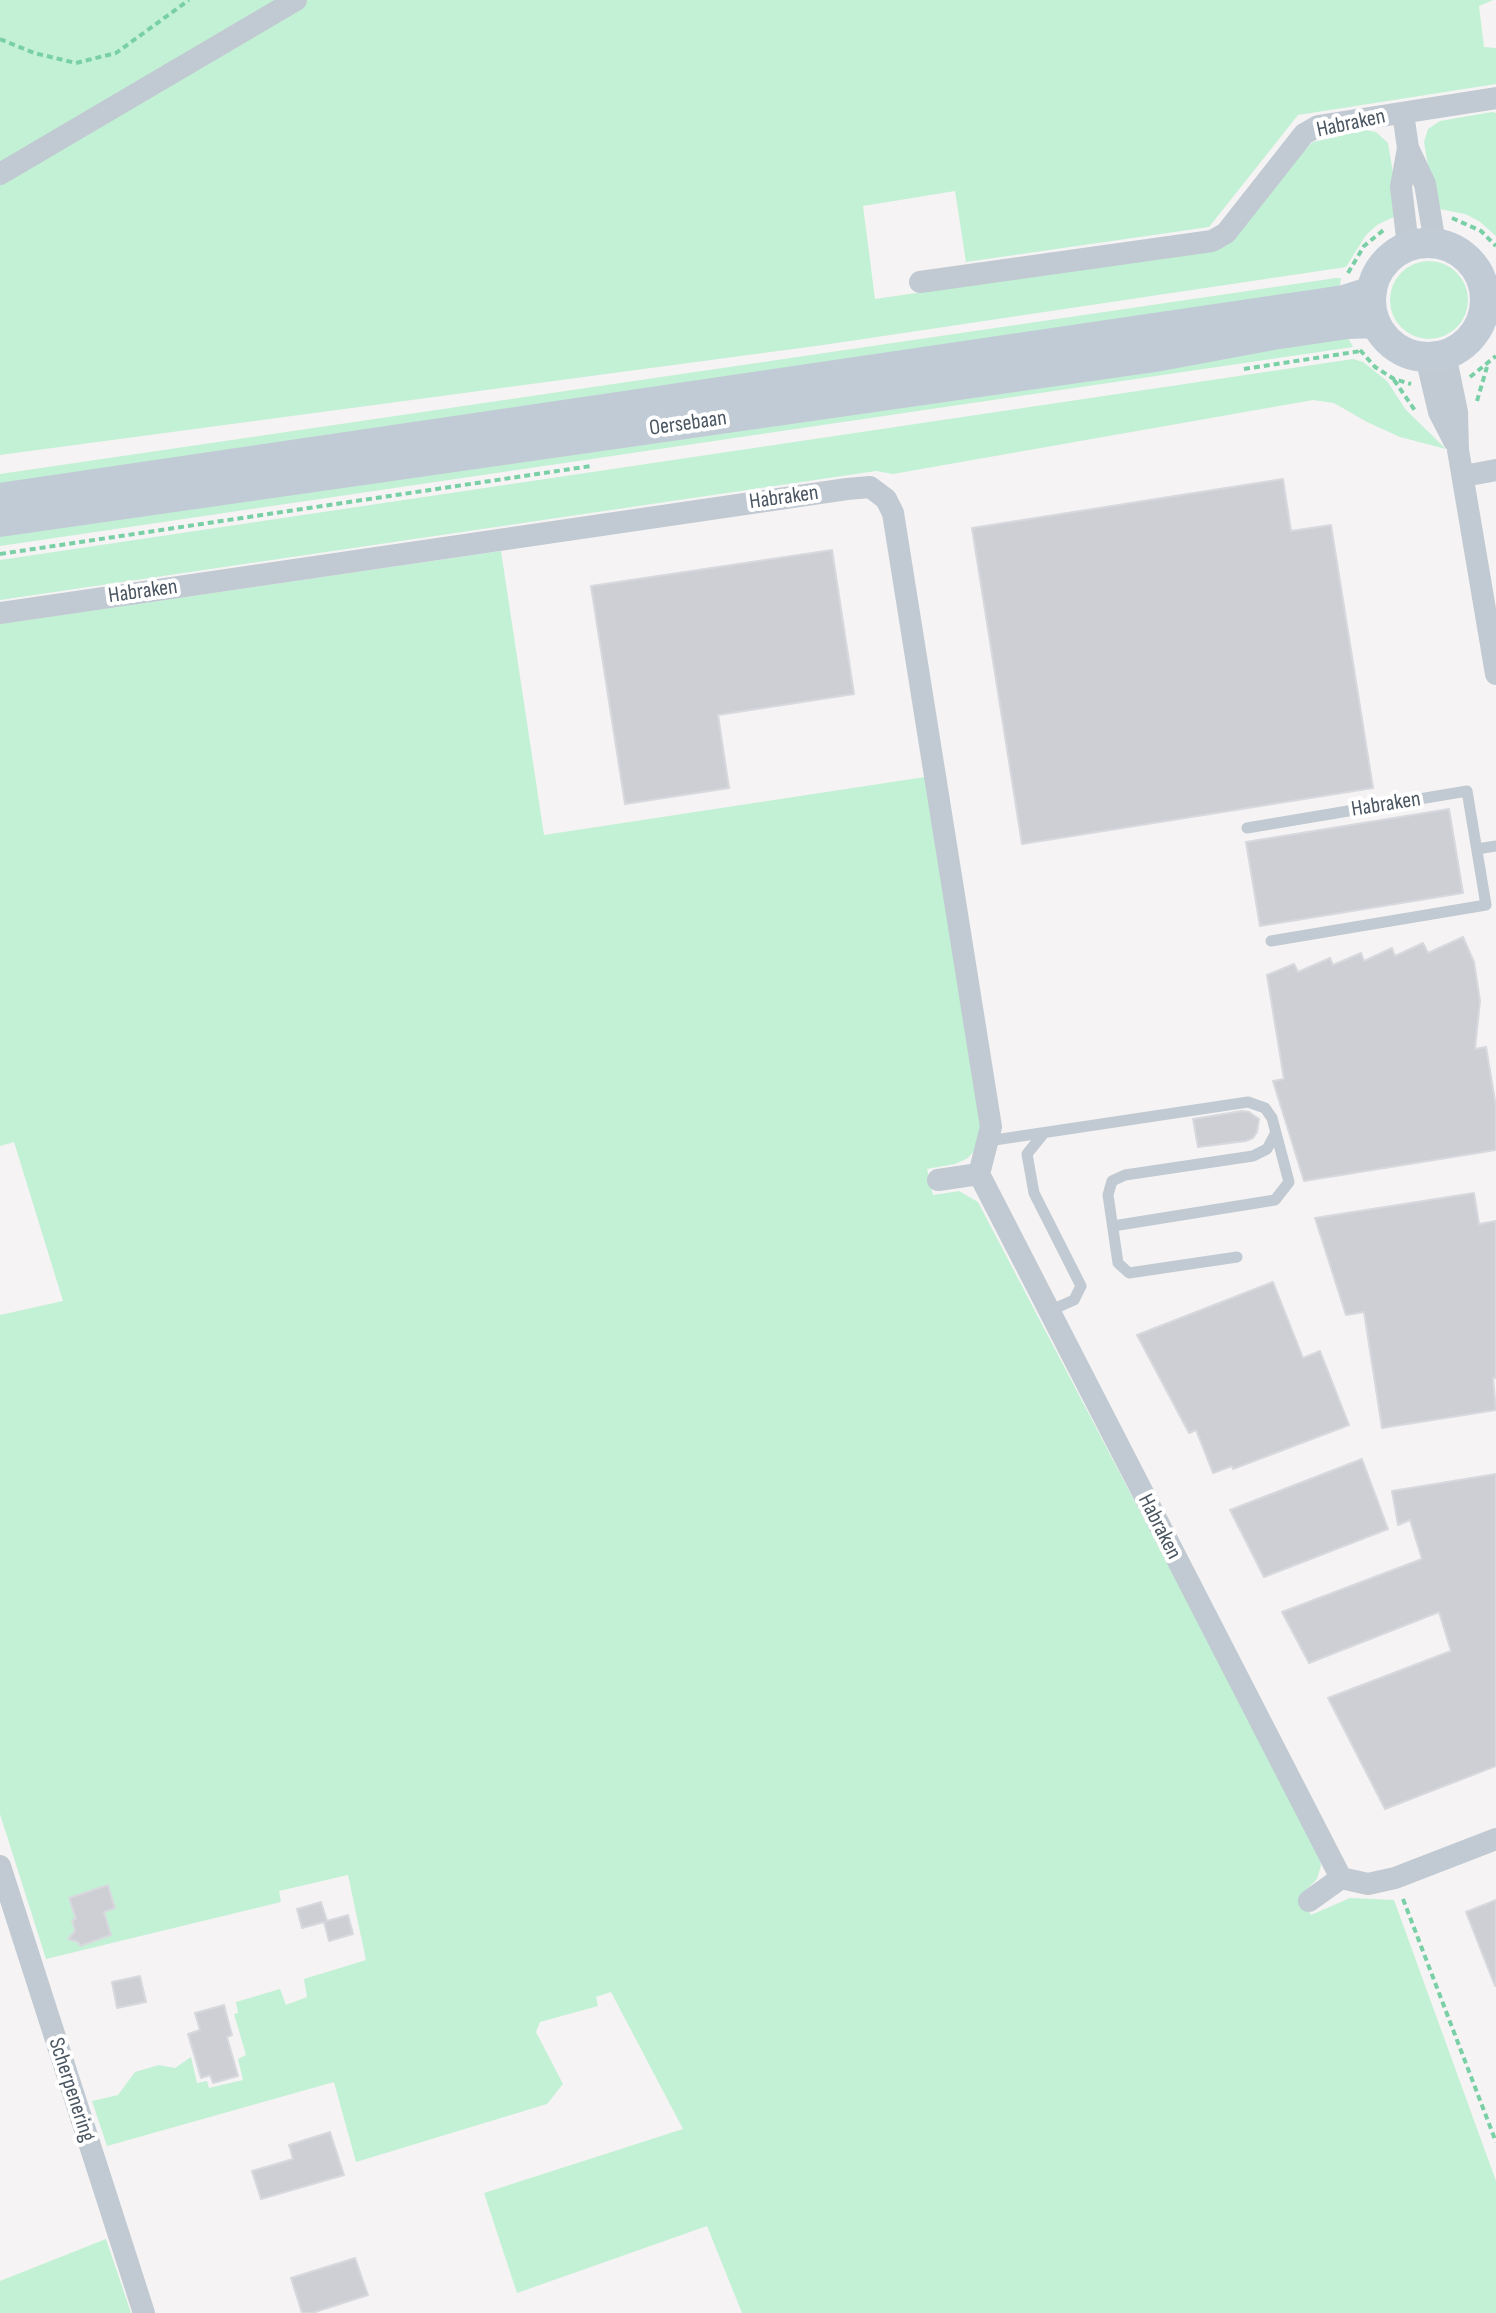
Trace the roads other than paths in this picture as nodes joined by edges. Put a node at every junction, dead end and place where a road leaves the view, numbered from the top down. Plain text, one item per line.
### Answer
1 (296, 0) edge
2 (1496, 98) edge
3 (1403, 113) junction
4 (0, 174) edge
5 (1421, 244) junction
6 (1488, 277) edge
7 (920, 282) dead end
8 (1372, 291) junction
9 (1490, 308) edge
10 (1376, 323) junction
11 (1436, 356) junction
12 (1496, 470) edge
13 (1464, 476) junction
14 (0, 498) edge
15 (0, 522) edge
16 (0, 613) edge
17 (1496, 674) edge
18 (1247, 828) dead end
19 (1496, 846) edge
20 (1477, 849) junction
21 (1271, 941) dead end
22 (1044, 1133) junction
23 (1275, 1134) junction
24 (988, 1141) junction
25 (979, 1174) junction
26 (938, 1180) dead end
27 (1113, 1226) junction
28 (1237, 1257) dead end
29 (1049, 1311) junction
30 (1496, 1839) edge
31 (0, 1866) edge
32 (1341, 1878) junction
33 (1309, 1901) dead end
34 (144, 2313) edge

1 - 4 street
2 - 3 street, Habraken
3 - 5 street, Habraken
3 - 7 street, Habraken
5 - 6 main road
5 - 8 main road
6 - 9 main road
8 - 10 main road
8 - 14 main road, Oersebaan
9 - 11 main road
10 - 11 main road
10 - 15 main road, Oersebaan
11 - 13 street
12 - 13 street
13 - 17 street
16 - 24 street, Habraken
18 - 20 lane, Habraken
19 - 20 lane
20 - 21 lane, Habraken
22 - 23 lane
22 - 24 lane
22 - 29 lane
23 - 27 lane
23 - 27 lane
24 - 25 street, Habraken
25 - 26 street
25 - 29 street, Habraken
27 - 28 lane
29 - 32 street, Habraken
30 - 32 street
31 - 34 street, Scherpenering
32 - 33 street

